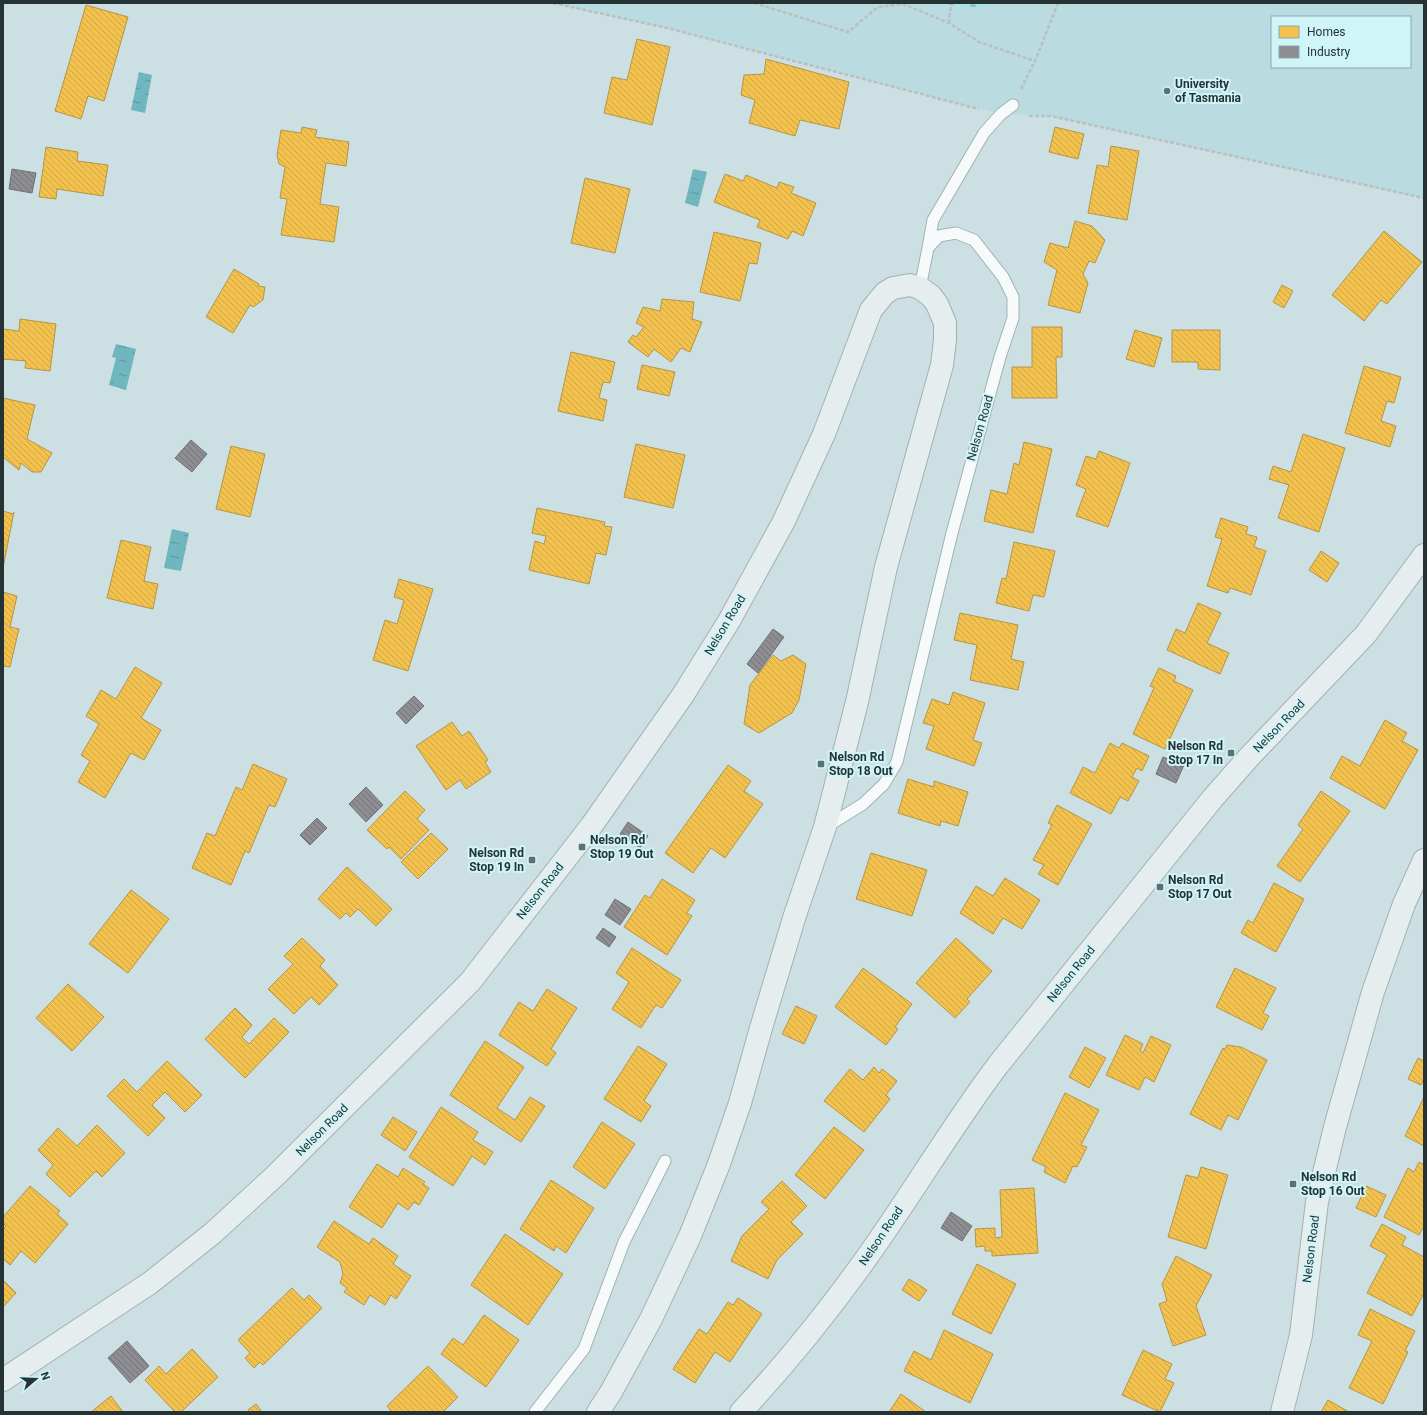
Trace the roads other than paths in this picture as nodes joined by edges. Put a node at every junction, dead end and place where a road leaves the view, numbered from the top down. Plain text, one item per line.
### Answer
1 (1013, 106) road end
2 (928, 248) junction
3 (920, 288) junction
4 (1424, 555) edge
5 (825, 827) junction
6 (1424, 860) edge
7 (665, 1160) dead end
8 (3, 1380) edge
9 (535, 1412) edge
10 (598, 1412) edge
11 (741, 1412) edge
12 (1282, 1412) edge

1 - 2 lane
2 - 3 lane
2 - 5 lane, Nelson Road
3 - 5 street
3 - 8 street, Nelson Road
4 - 11 street, Nelson Road
5 - 10 street
6 - 12 street, Nelson Road
7 - 9 lane

